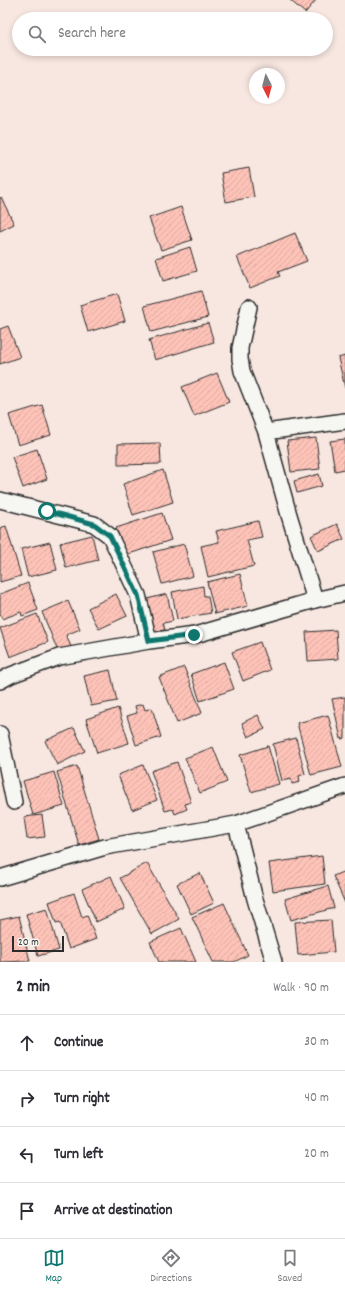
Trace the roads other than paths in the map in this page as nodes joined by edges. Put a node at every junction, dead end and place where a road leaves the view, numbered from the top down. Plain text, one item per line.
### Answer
1 (249, 307) dead end
2 (345, 421) edge
3 (266, 432) junction
4 (0, 500) edge
5 (345, 593) edge
6 (315, 600) junction
7 (149, 641) junction
8 (0, 681) edge
9 (0, 734) edge
10 (345, 786) edge
11 (14, 802) dead end
12 (236, 824) junction
13 (0, 878) edge
14 (274, 962) edge

1 - 3 street
2 - 3 street
3 - 6 street
4 - 7 street
5 - 6 street
6 - 7 street
7 - 8 street
9 - 11 street
10 - 12 street
12 - 13 street
12 - 14 street

